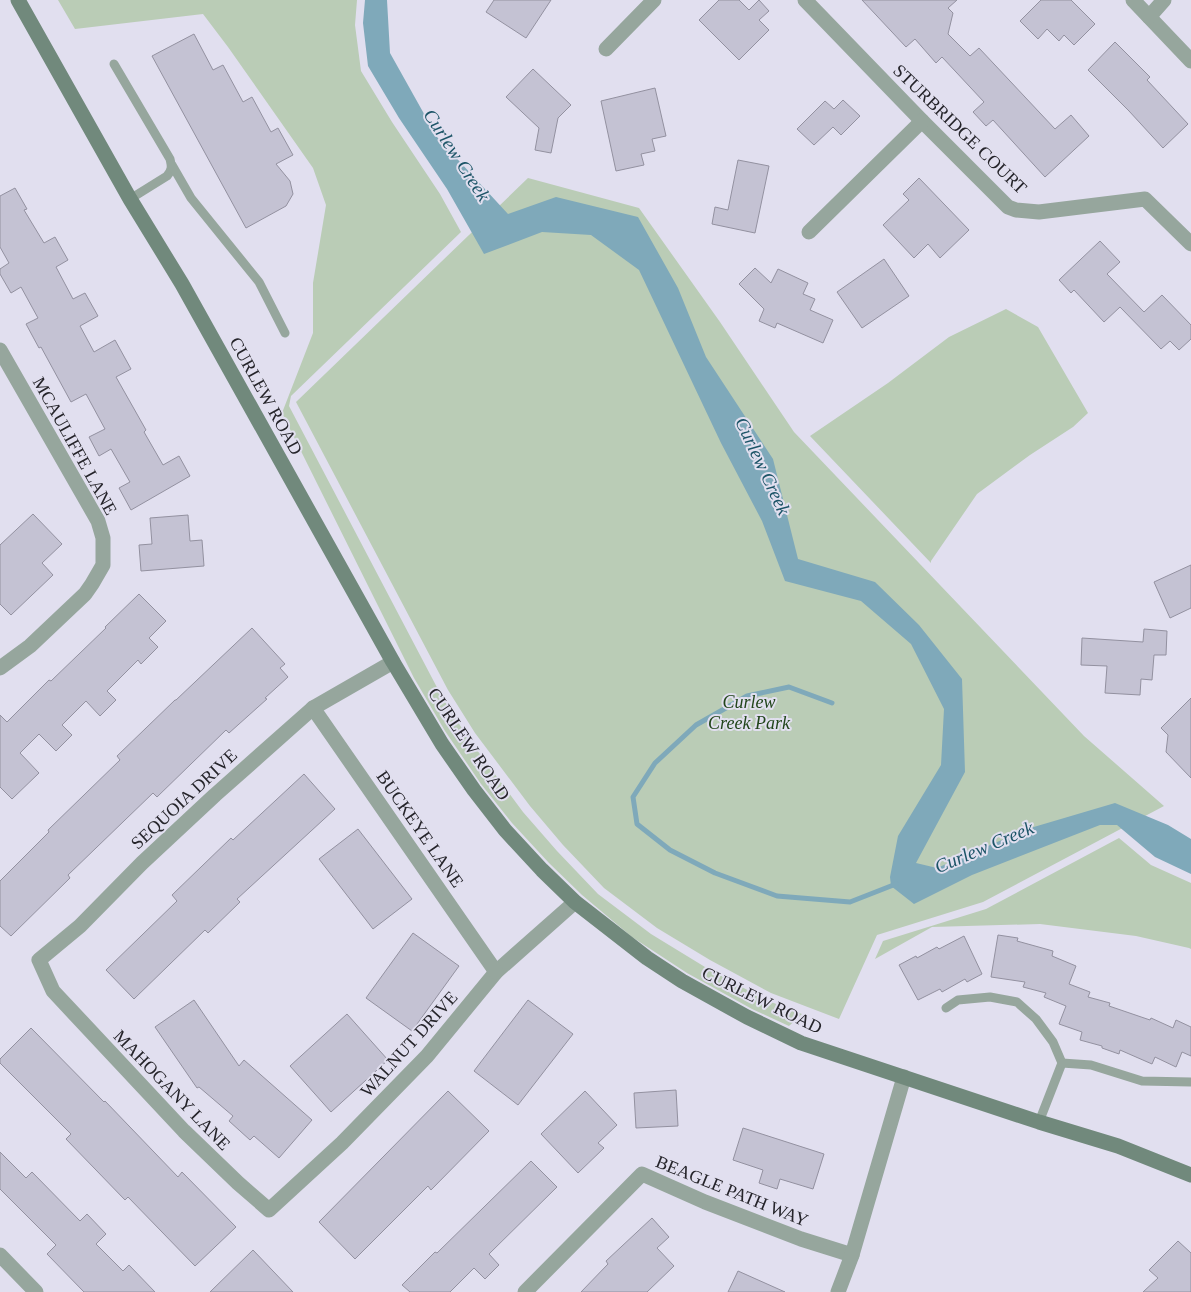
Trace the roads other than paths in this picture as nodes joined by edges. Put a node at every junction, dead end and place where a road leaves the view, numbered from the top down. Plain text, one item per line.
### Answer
1 (18, 0) edge
2 (654, 0) edge
3 (805, 0) edge
4 (1133, 0) edge
5 (1164, 0) edge
6 (1149, 17) junction
7 (606, 48) dead end
8 (1191, 61) edge
9 (114, 64) dead end
10 (922, 121) junction
11 (172, 165) junction
12 (130, 199) junction
13 (809, 232) dead end
14 (1191, 244) edge
15 (285, 333) dead end
16 (2, 359) edge
17 (393, 662) junction
18 (0, 668) edge
19 (313, 708) junction
20 (575, 902) junction
21 (496, 972) junction
22 (53, 991) joint
23 (946, 1008) dead end
24 (1062, 1063) junction
25 (904, 1077) junction
26 (1191, 1082) edge
27 (1039, 1122) junction
28 (1191, 1175) edge
29 (270, 1210) joint
30 (0, 1255) edge
31 (852, 1255) junction
32 (36, 1292) edge
33 (525, 1292) edge
34 (838, 1292) edge

1 - 12 main road, CURLEW ROAD
2 - 7 street
3 - 10 street, STURBRIDGE COURT
4 - 6 street
5 - 6 street
6 - 8 street
9 - 11 lane
10 - 13 street
10 - 14 street, STURBRIDGE COURT
11 - 12 lane
11 - 15 lane
12 - 17 main road, CURLEW ROAD
16 - 18 street, MCAULIFFE LANE
17 - 19 street, SEQUOIA DRIVE
17 - 20 main road, CURLEW ROAD
19 - 21 street, BUCKEYE LANE
19 - 22 street, SEQUOIA DRIVE
20 - 21 street, WALNUT DRIVE
20 - 25 main road, CURLEW ROAD
21 - 29 street, WALNUT DRIVE
22 - 29 street, MAHOGANY LANE
23 - 24 lane
24 - 26 lane
24 - 27 lane
25 - 27 main road, CURLEW ROAD
25 - 31 street
27 - 28 main road, CURLEW ROAD
30 - 32 street
31 - 33 street, BEAGLE PATH WAY
31 - 34 street

